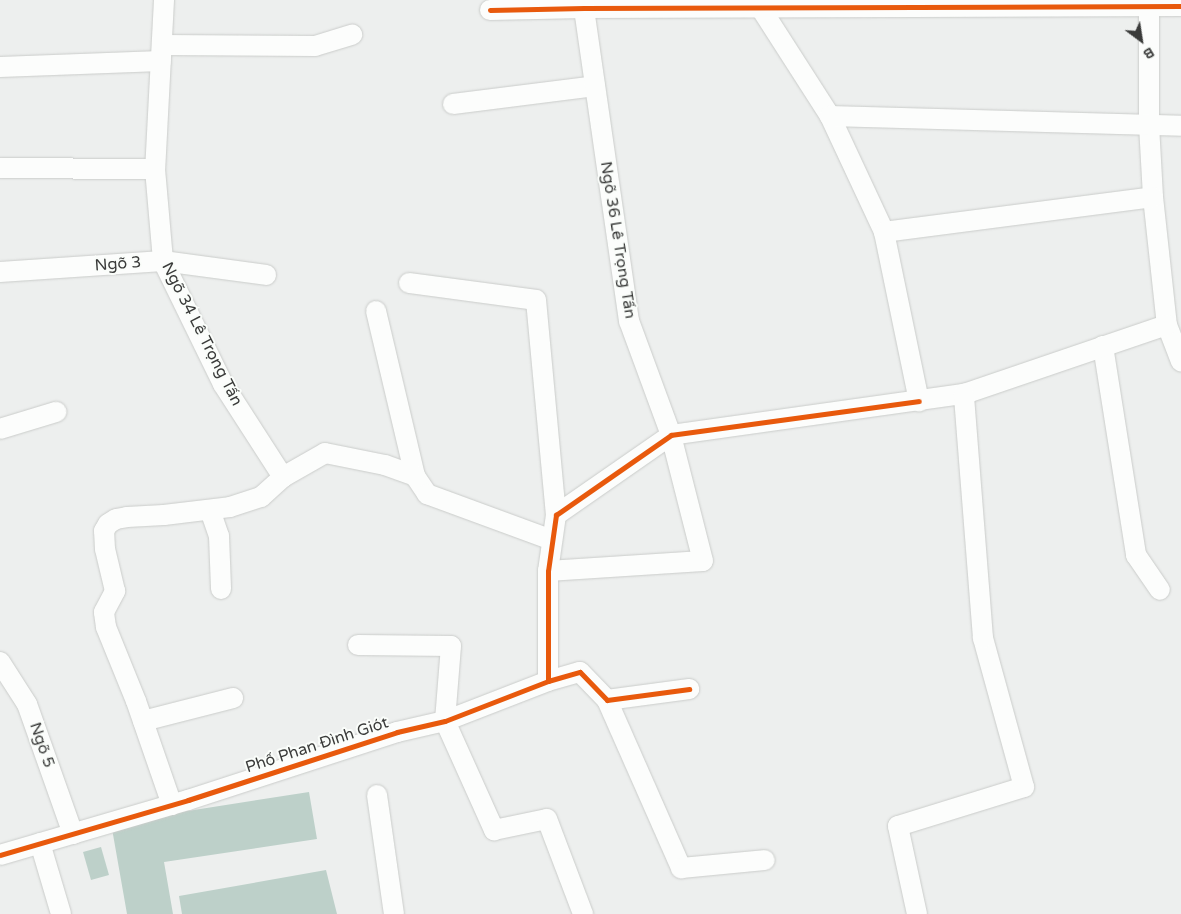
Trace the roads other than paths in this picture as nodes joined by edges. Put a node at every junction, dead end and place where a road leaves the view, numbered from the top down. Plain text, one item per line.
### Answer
1 (164, 0) edge
2 (1149, 3) edge
3 (583, 4) edge
4 (1181, 6) edge
5 (760, 7) junction
6 (490, 10) dead end
7 (352, 35) dead end
8 (162, 53) junction
9 (0, 67) edge
10 (595, 86) junction
11 (452, 104) dead end
12 (830, 116) junction
13 (1150, 125) junction
14 (1181, 126) edge
15 (0, 168) edge
16 (155, 169) junction
17 (1153, 198) junction
18 (884, 232) junction
19 (163, 261) junction
20 (0, 272) edge
21 (266, 275) dead end
22 (409, 283) dead end
23 (376, 311) dead end
24 (1167, 325) junction
25 (1103, 346) junction
26 (1181, 361) edge
27 (964, 394) junction
28 (919, 401) junction
29 (56, 412) dead end
30 (0, 430) edge
31 (671, 434) junction
32 (414, 476) junction
33 (283, 477) junction
34 (210, 510) junction
35 (556, 515) junction
36 (552, 540) junction
37 (548, 571) junction
38 (221, 589) dead end
39 (1160, 590) dead end
40 (358, 645) dead end
41 (0, 662) edge
42 (548, 681) junction
43 (690, 689) dead end
44 (233, 698) dead end
45 (607, 700) junction
46 (143, 721) junction
47 (445, 721) junction
48 (378, 795) dead end
49 (172, 805) junction
50 (73, 834) junction
51 (40, 843) junction
52 (0, 855) edge
53 (766, 860) dead end
54 (61, 914) edge
55 (394, 914) edge
56 (582, 914) edge
57 (917, 914) edge

1 - 8 street, Ngõ 34 Lê Trọng Tấn
2 - 4 street
2 - 5 street
2 - 13 street
3 - 5 street
3 - 6 street
3 - 10 street, Ngõ 36 Lê Trọng Tấn
5 - 12 street
7 - 8 street
8 - 9 street
8 - 16 street, Ngõ 34 Lê Trọng Tấn
10 - 11 street
10 - 31 street, Ngõ 36 Lê Trọng Tấn
12 - 13 street
12 - 18 street
13 - 14 street
13 - 17 street
15 - 16 street
16 - 19 street, Ngõ 34 Lê Trọng Tấn
17 - 18 street
17 - 24 street
18 - 28 street
19 - 20 street, Ngõ 3
19 - 21 street, Ngõ 3
19 - 33 street, Ngõ 34 Lê Trọng Tấn
22 - 35 street
23 - 32 street
24 - 25 street
24 - 26 street
25 - 27 street
25 - 39 street
27 - 28 street
27 - 57 street
28 - 31 street
29 - 30 street
31 - 35 street
31 - 37 street, Ngõ 36 Lê Trọng Tấn
32 - 33 street
32 - 36 street
33 - 34 street
34 - 38 street
34 - 46 street
35 - 36 street
36 - 37 street
37 - 42 street
40 - 47 street
41 - 50 street, Ngõ 5
42 - 45 street, Phố Phan Đình Giót
42 - 47 street, Phố Phan Đình Giót
43 - 45 street
44 - 46 street
45 - 53 street
46 - 49 street
47 - 49 street, Phố Phan Đình Giót
47 - 56 street
48 - 55 street
49 - 50 street, Phố Phan Đình Giót
50 - 51 street, Phố Phan Đình Giót
51 - 52 street, Phố Phan Đình Giót
51 - 54 street

